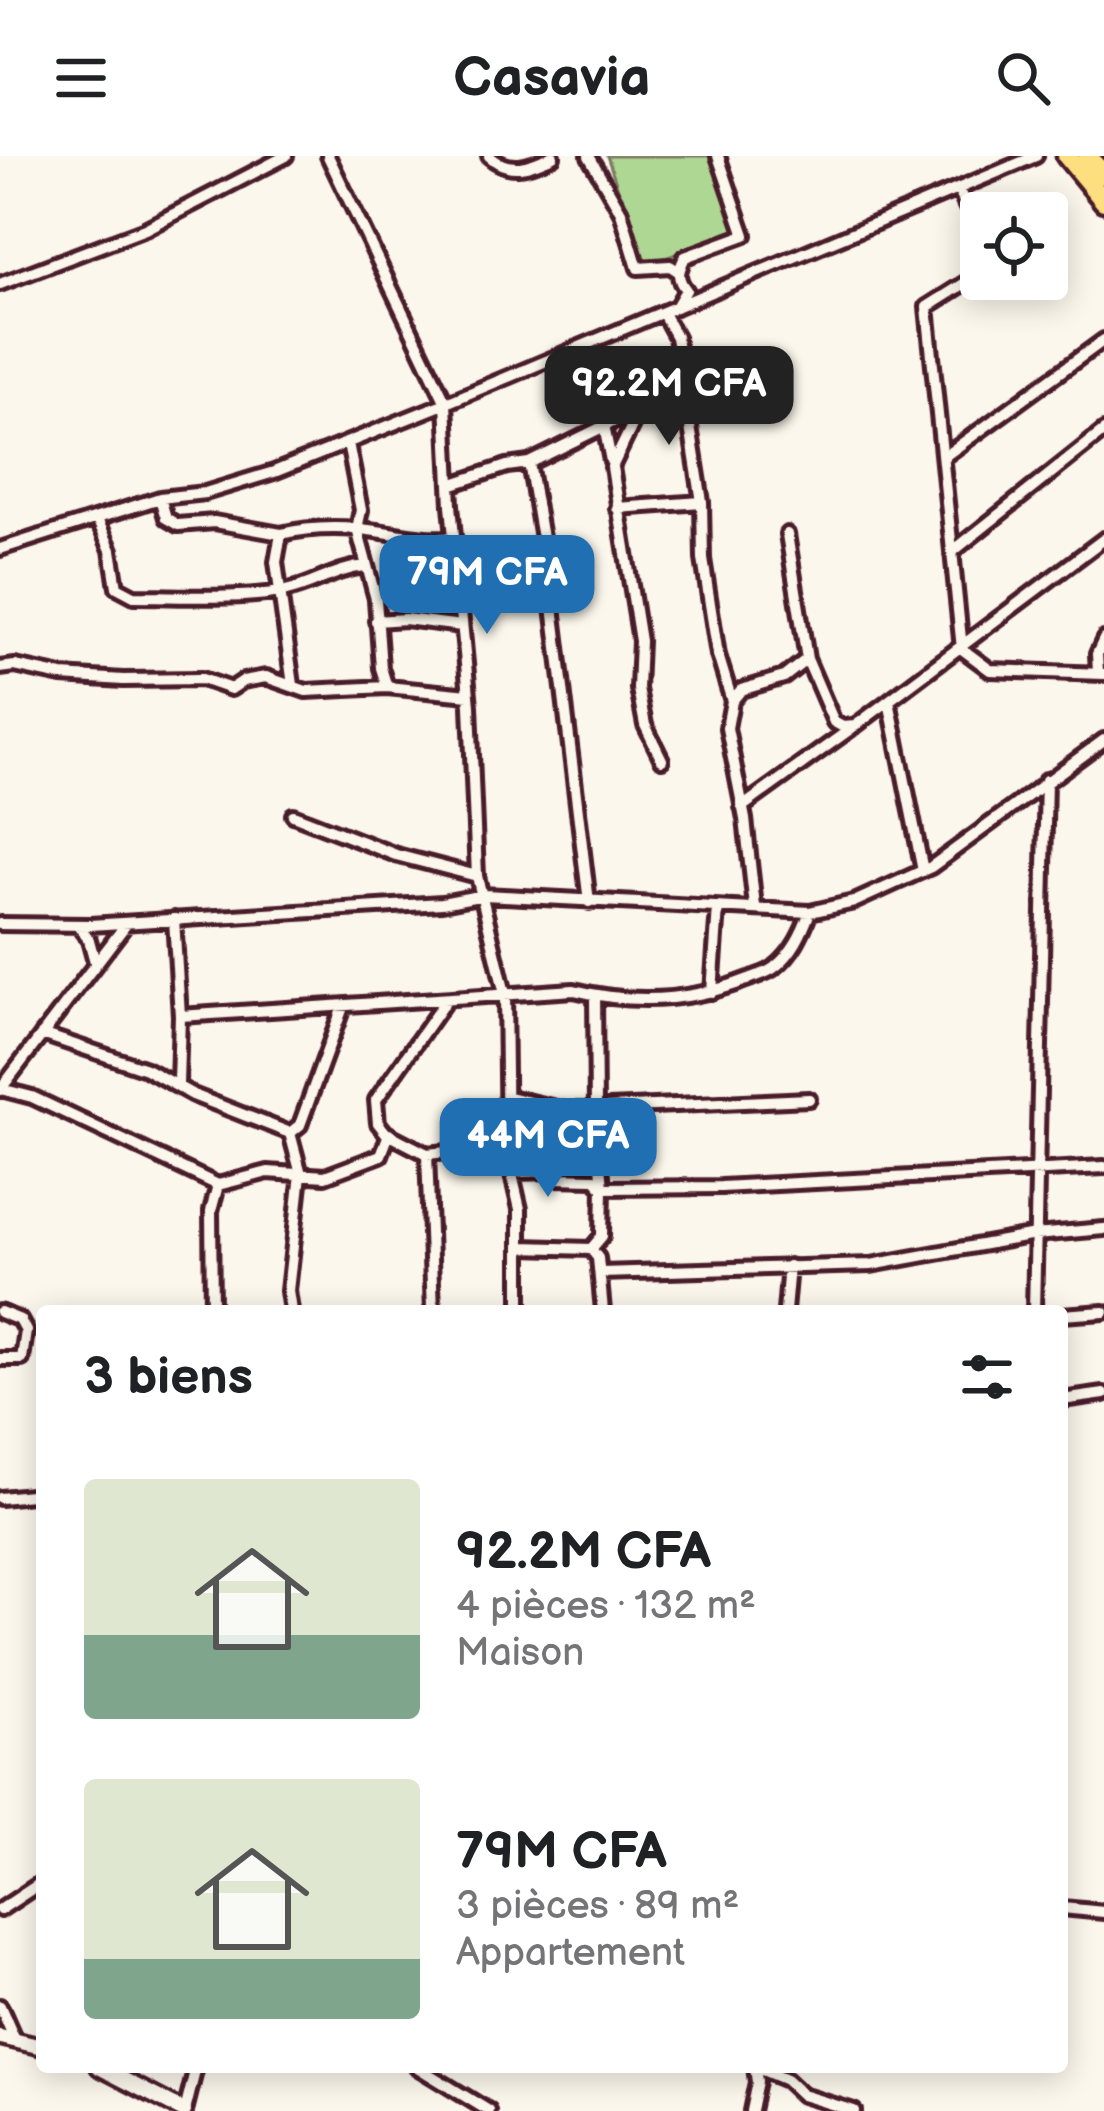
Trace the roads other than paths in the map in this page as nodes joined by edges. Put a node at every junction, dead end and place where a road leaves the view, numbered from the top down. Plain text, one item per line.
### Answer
1 (286, 156) edge
2 (328, 156) edge
3 (489, 156) edge
4 (553, 156) edge
5 (590, 156) edge
6 (718, 156) edge
7 (1036, 156) edge
8 (1067, 156) edge
9 (1088, 156) edge
10 (1104, 174) edge
11 (959, 191) joint
12 (1104, 201) edge
13 (678, 271) junction
14 (0, 284) edge
15 (960, 286) edge
16 (669, 312) junction
17 (1104, 340) edge
18 (685, 395) junction
19 (446, 403) junction
20 (640, 409) junction
21 (604, 426) junction
22 (1104, 430) edge
23 (348, 443) junction
24 (945, 456) junction
25 (611, 461) junction
26 (529, 463) junction
27 (450, 485) junction
28 (160, 498) junction
29 (702, 502) junction
30 (617, 508) junction
31 (98, 519) junction
32 (357, 529) junction
33 (281, 534) junction
34 (787, 534) dead end
35 (454, 537) junction
36 (1104, 539) edge
37 (0, 548) edge
38 (952, 552) junction
39 (365, 566) junction
40 (280, 592) junction
41 (376, 621) junction
42 (462, 626) junction
43 (1104, 639) edge
44 (962, 649) junction
45 (808, 659) junction
46 (0, 668) edge
47 (1101, 673) edge
48 (293, 686) junction
49 (387, 687) junction
50 (469, 695) junction
51 (732, 701) junction
52 (890, 701) junction
53 (855, 726) junction
54 (1104, 740) edge
55 (662, 760) dead end
56 (1046, 780) junction
57 (742, 807) junction
58 (292, 814) dead end
59 (923, 871) junction
60 (477, 876) junction
61 (484, 895) junction
62 (589, 902) junction
63 (754, 907) junction
64 (718, 908) junction
65 (810, 912) junction
66 (174, 919) junction
67 (127, 923) junction
68 (0, 924) edge
69 (78, 925) junction
70 (95, 962) junction
71 (712, 992) junction
72 (505, 994) junction
73 (595, 995) junction
74 (446, 1000) junction
75 (344, 1006) junction
76 (180, 1016) junction
77 (42, 1034) junction
78 (178, 1084) junction
79 (1, 1090) edge
80 (508, 1097) junction
81 (809, 1099) dead end
82 (596, 1109) junction
83 (507, 1123) junction
84 (290, 1133) junction
85 (389, 1134) junction
86 (487, 1148) junction
87 (507, 1153) junction
88 (427, 1154) junction
89 (1104, 1167) edge
90 (513, 1172) junction
91 (1037, 1173) junction
92 (301, 1174) junction
93 (218, 1185) junction
94 (603, 1188) junction
95 (1104, 1229) edge
96 (1035, 1235) junction
97 (522, 1247) junction
98 (590, 1250) junction
99 (789, 1266) junction
100 (601, 1273) junction
101 (212, 1305) edge
102 (290, 1305) edge
103 (434, 1305) edge
104 (520, 1305) edge
105 (603, 1305) edge
106 (786, 1305) edge
107 (1034, 1305) edge
108 (0, 1312) edge
109 (1104, 1312) edge
110 (1068, 1315) edge
111 (0, 1359) edge
112 (1104, 1394) edge
113 (1068, 1399) edge
114 (1104, 1407) edge
115 (36, 1495) edge
116 (0, 1498) edge
117 (36, 1886) edge
118 (1068, 1909) edge
119 (0, 1910) edge
120 (1104, 1912) edge
121 (0, 2006) edge
122 (7, 2039) edge
123 (111, 2073) edge
124 (194, 2073) edge
125 (427, 2073) edge
126 (756, 2073) edge
127 (769, 2073) edge
128 (184, 2111) edge
129 (489, 2111) edge
130 (751, 2111) edge
131 (854, 2111) edge

1 - 14 street
2 - 19 street
3 - 4 street
5 - 13 street
6 - 13 street
7 - 11 street
8 - 12 highway
9 - 10 highway
11 - 16 street
13 - 16 street
15 - 24 street
16 - 18 street
16 - 19 street
17 - 24 street
18 - 20 street
18 - 29 street
19 - 23 street
19 - 27 street
20 - 21 street
20 - 25 street
21 - 25 street
21 - 26 street
22 - 38 street
23 - 28 street
23 - 32 street
24 - 38 street
25 - 30 street
26 - 27 street
26 - 62 street
27 - 35 street
28 - 31 street
28 - 33 street
29 - 30 street
29 - 51 street
30 - 55 street
31 - 37 street
31 - 40 street
32 - 33 street
32 - 35 street
32 - 39 street
33 - 40 street
34 - 45 street
35 - 42 street
36 - 44 street
38 - 44 street
39 - 40 street
39 - 41 street
40 - 48 street
41 - 42 street
41 - 49 street
42 - 50 street
43 - 47 street
44 - 47 street
44 - 52 street
45 - 51 street
45 - 53 street
46 - 48 street
48 - 49 street
49 - 50 street
50 - 60 street
51 - 57 street
52 - 53 street
52 - 59 street
53 - 57 street
54 - 56 street
56 - 59 street
56 - 91 street
57 - 63 street
58 - 60 street
59 - 65 street
60 - 61 street
61 - 62 street
61 - 66 street
61 - 72 street
62 - 64 street
63 - 64 street
63 - 65 street
64 - 71 street
65 - 71 street
66 - 67 street
66 - 76 street
67 - 69 street
67 - 70 street
68 - 69 street
69 - 70 street
70 - 77 street
71 - 73 street
72 - 73 street
72 - 74 street
72 - 80 street
73 - 82 street
74 - 75 street
74 - 85 street
75 - 76 street
75 - 84 street
76 - 78 street
77 - 78 street
77 - 79 street
78 - 84 street
79 - 93 street
80 - 82 street
80 - 83 street
81 - 82 street
82 - 94 street
83 - 86 street
83 - 87 street
84 - 92 street
85 - 88 street
85 - 92 street
86 - 87 street
86 - 88 street
87 - 90 street
88 - 103 street
89 - 91 street
90 - 94 street
90 - 97 street
91 - 94 street
91 - 96 street
92 - 93 street
92 - 102 street
93 - 101 street
94 - 98 street
95 - 96 street
96 - 99 street
96 - 107 street
97 - 98 street
97 - 104 street
98 - 100 street
99 - 100 street
99 - 106 street
100 - 105 street
108 - 111 street
109 - 110 street
112 - 113 street
112 - 114 street
115 - 116 street
117 - 119 street
118 - 120 street
121 - 122 street
123 - 128 main road
124 - 128 street
125 - 129 street
126 - 130 street
127 - 131 street

